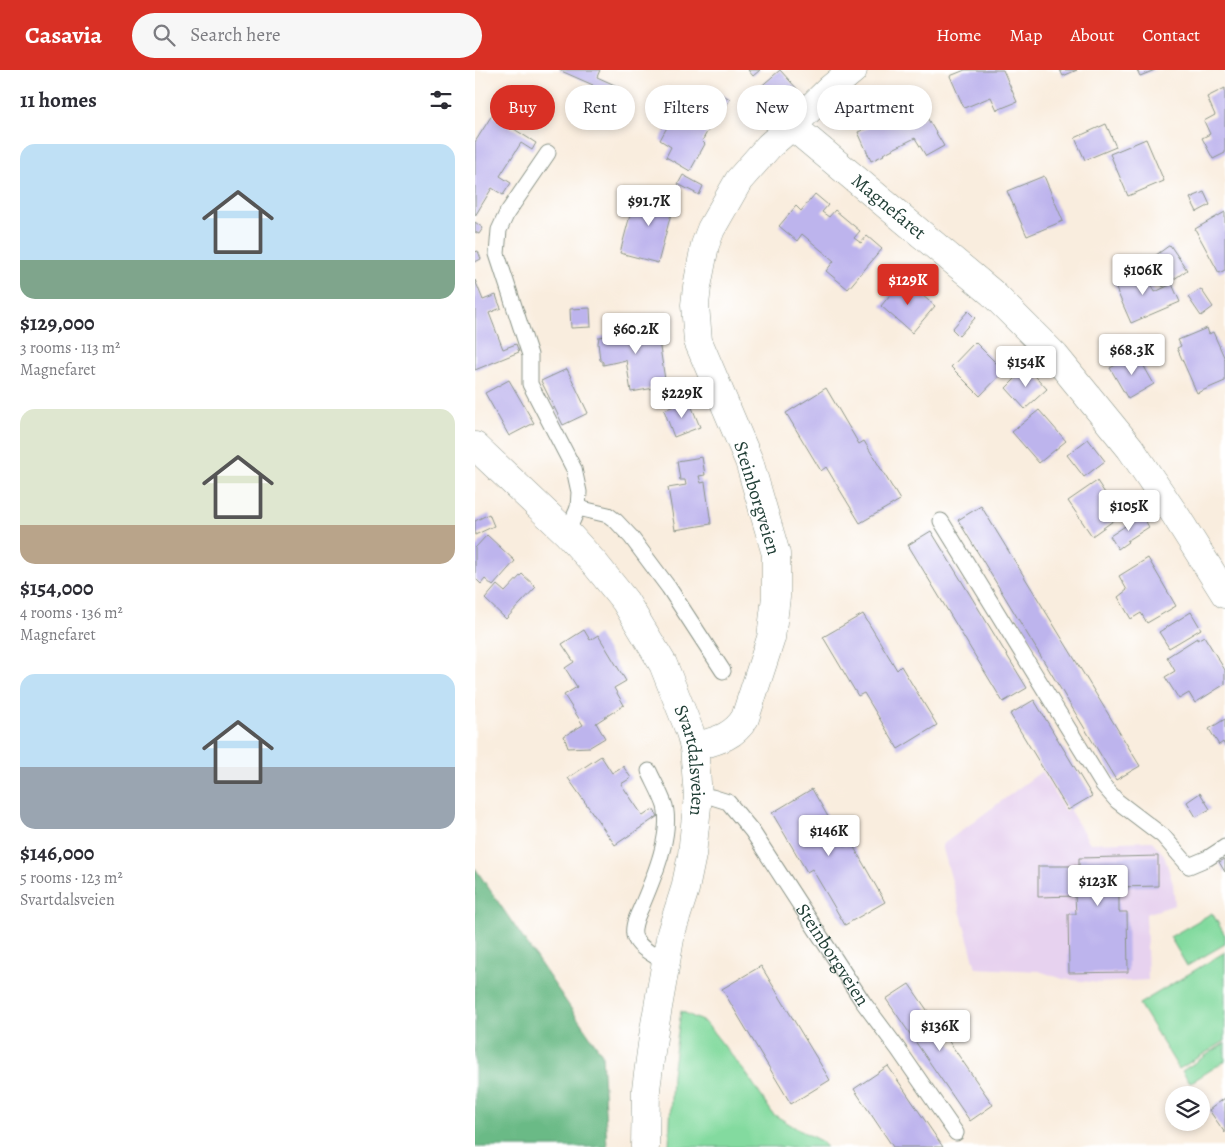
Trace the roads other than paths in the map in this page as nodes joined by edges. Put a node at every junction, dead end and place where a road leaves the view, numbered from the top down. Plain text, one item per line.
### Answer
1 (853, 70) edge
2 (807, 111) edge
3 (787, 130) edge
4 (797, 130) edge
5 (548, 153) dead end
6 (475, 446) edge
7 (578, 508) junction
8 (941, 521) dead end
9 (567, 533) junction
10 (1225, 594) edge
11 (723, 671) dead end
12 (694, 747) junction
13 (649, 771) dead end
14 (698, 796) junction
15 (1225, 847) edge
16 (666, 963) junction
17 (956, 1133) dead end
18 (645, 1147) edge

1 - 2 street, Steinborgveien
3 - 12 street, Steinborgveien
4 - 10 street, Magnefaret
5 - 7 lane
6 - 9 street, Svartdalsveien
7 - 9 lane
7 - 11 lane
8 - 15 lane
9 - 12 street, Svartdalsveien
12 - 14 street, Svartdalsveien
13 - 16 lane
14 - 16 street, Svartdalsveien
14 - 17 lane, Steinborgveien
16 - 18 street, Svartdalsveien

